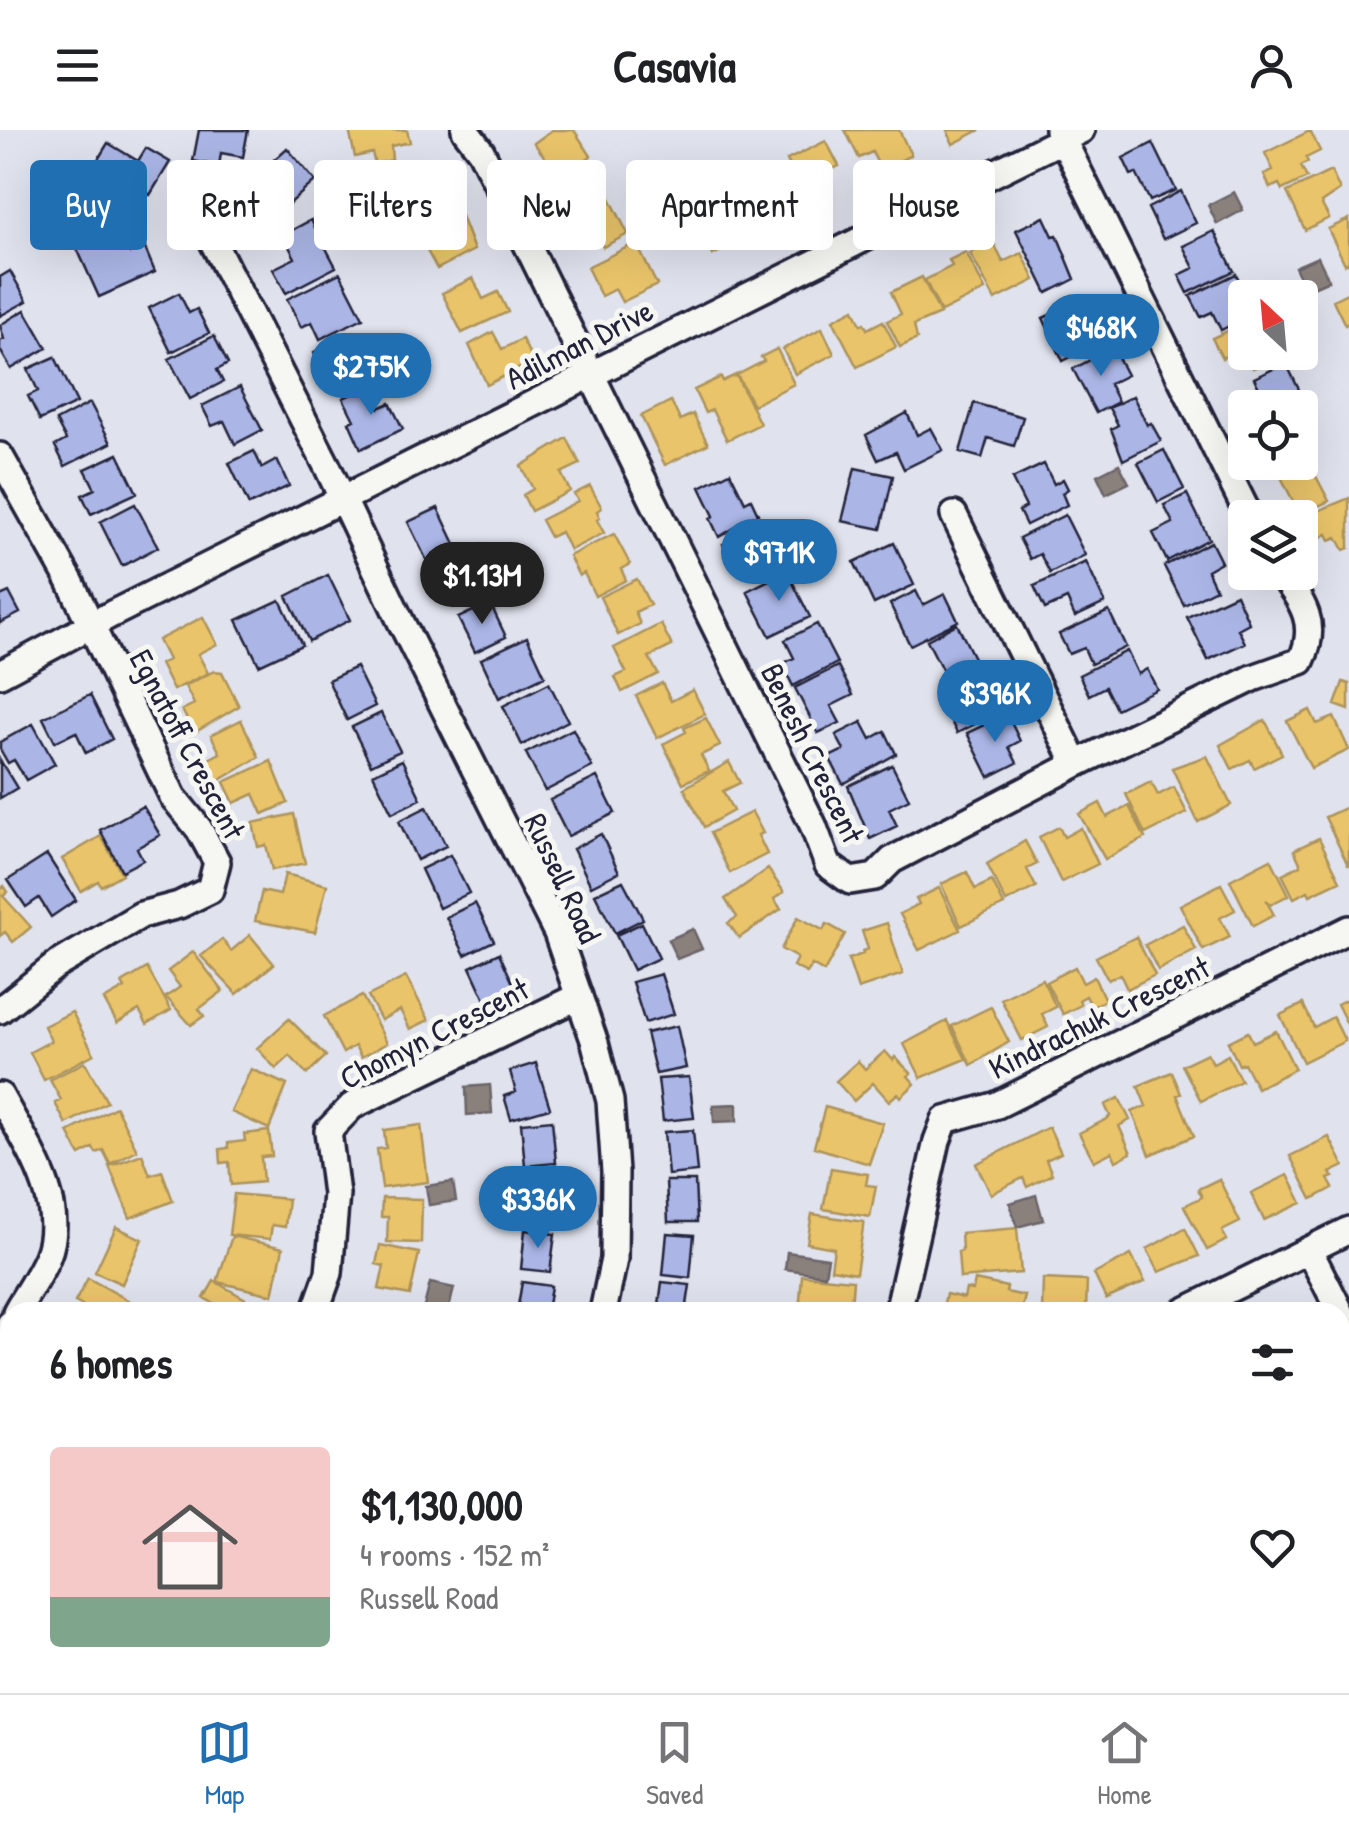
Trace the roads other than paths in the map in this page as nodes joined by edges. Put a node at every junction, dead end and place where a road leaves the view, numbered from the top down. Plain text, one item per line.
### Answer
1 (466, 130) edge
2 (1067, 133) edge
3 (217, 250) edge
4 (590, 374) junction
5 (0, 456) edge
6 (344, 500) junction
7 (1241, 500) edge
8 (954, 515) dead end
9 (1292, 590) edge
10 (90, 626) junction
11 (0, 674) edge
12 (1076, 764) junction
13 (1349, 930) edge
14 (578, 996) junction
15 (0, 1010) edge
16 (0, 1096) edge
17 (1349, 1230) edge
18 (1310, 1250) junction
19 (22, 1302) edge
20 (319, 1302) edge
21 (606, 1302) edge
22 (900, 1302) edge
23 (1203, 1302) edge
24 (1336, 1302) edge

1 - 4 street, Benesh Crescent
2 - 4 street, Adilman Drive
2 - 7 street
3 - 6 street, Russell Road
4 - 6 street, Adilman Drive
4 - 12 street, Benesh Crescent
5 - 10 street
6 - 10 street, Adilman Drive
6 - 14 street, Russell Road
8 - 12 street
9 - 12 street, Benesh Crescent
10 - 11 street, Adilman Drive
10 - 15 street, Egnatoff Crescent
13 - 22 street, Kindrachuk Crescent
14 - 20 street, Chomyn Crescent
14 - 21 street, Russell Road
16 - 19 street
17 - 18 street
18 - 23 street
18 - 24 street

